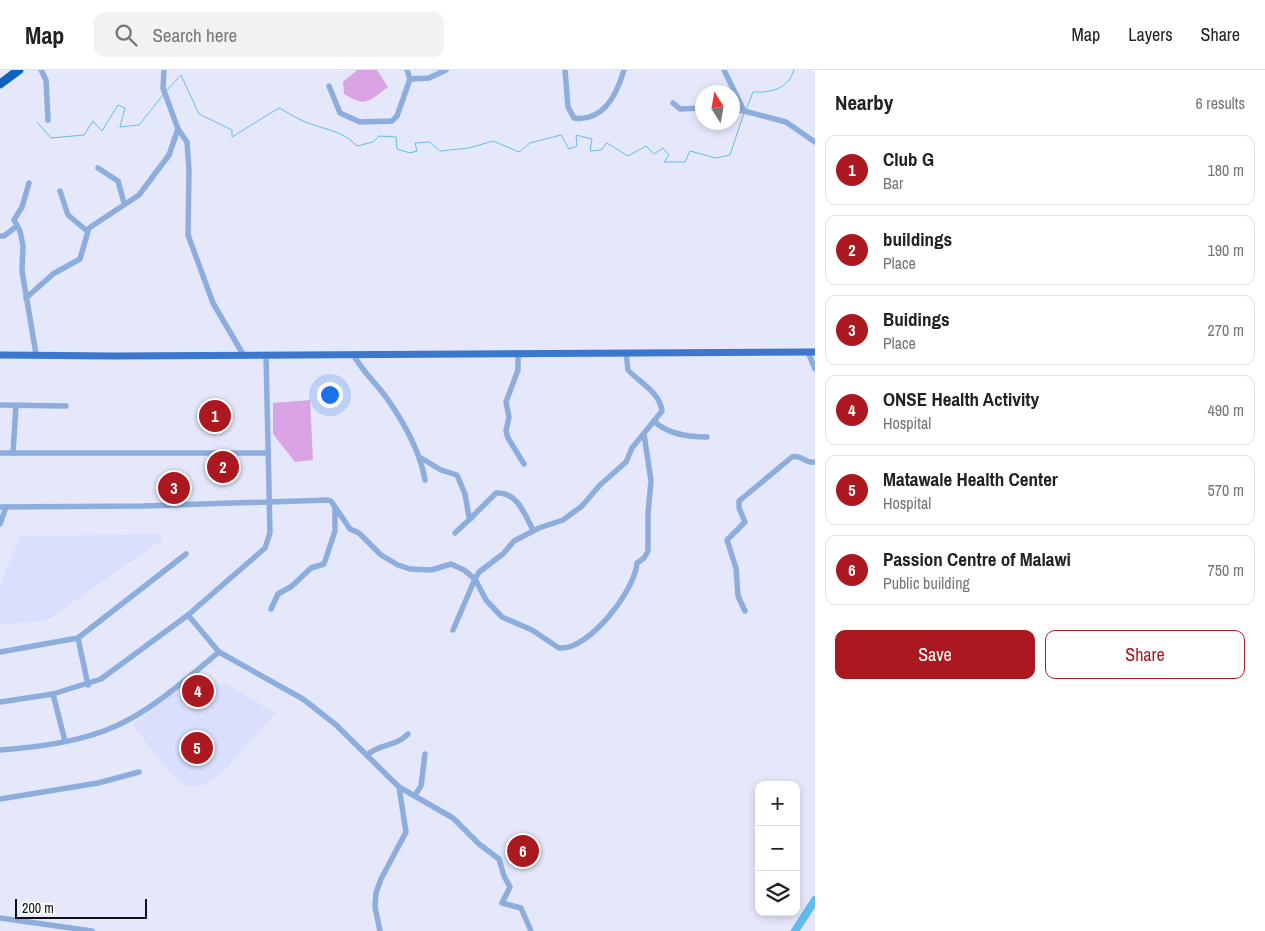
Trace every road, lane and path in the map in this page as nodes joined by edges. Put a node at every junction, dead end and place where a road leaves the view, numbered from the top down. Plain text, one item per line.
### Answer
1 (20, 70) edge
2 (41, 70) edge
3 (164, 70) edge
4 (408, 70) edge
5 (446, 70) edge
6 (565, 70) edge
7 (624, 70) edge
8 (724, 70) edge
9 (410, 79) junction
10 (0, 84) edge
11 (329, 86) dead end
12 (673, 103) dead end
13 (695, 108) edge
14 (742, 110) joint
15 (48, 120) dead end
16 (178, 129) junction
17 (815, 142) edge
18 (98, 168) dead end
19 (29, 183) dead end
20 (60, 191) dead end
21 (124, 204) junction
22 (17, 226) junction
23 (87, 231) junction
24 (0, 236) edge
25 (26, 298) junction
26 (812, 352) edge
27 (518, 353) junction
28 (626, 353) junction
29 (0, 354) edge
30 (36, 354) junction
31 (353, 354) junction
32 (266, 355) junction
33 (244, 356) junction
34 (815, 368) edge
35 (0, 405) edge
36 (16, 405) junction
37 (66, 406) dead end
38 (654, 421) junction
39 (644, 434) junction
40 (706, 437) dead end
41 (0, 453) edge
42 (13, 453) junction
43 (267, 453) junction
44 (421, 458) junction
45 (815, 462) edge
46 (524, 464) dead end
47 (425, 480) dead end
48 (269, 504) junction
49 (335, 506) junction
50 (3, 507) edge
51 (472, 518) junction
52 (0, 524) edge
53 (533, 530) junction
54 (455, 533) dead end
55 (186, 554) dead end
56 (475, 579) junction
57 (271, 609) dead end
58 (745, 611) dead end
59 (188, 616) junction
60 (453, 630) dead end
61 (78, 638) junction
62 (0, 652) edge
63 (219, 652) junction
64 (88, 685) junction
65 (53, 694) junction
66 (0, 702) edge
67 (408, 734) dead end
68 (65, 741) junction
69 (0, 750) edge
70 (425, 754) dead end
71 (367, 755) junction
72 (139, 772) dead end
73 (399, 787) junction
74 (415, 795) junction
75 (0, 799) edge
76 (0, 918) edge
77 (92, 931) edge
78 (380, 931) edge
79 (531, 931) edge

1 - 10 highway
2 - 15 street
3 - 16 street
4 - 9 street
5 - 9 street
6 - 7 street
8 - 14 street
9 - 11 street
12 - 13 street
14 - 17 street
16 - 21 street
16 - 33 street
18 - 21 street
19 - 22 street
20 - 23 street
21 - 23 street
22 - 24 street
22 - 25 street
23 - 25 street
25 - 30 street
26 - 28 main road
26 - 34 street
27 - 28 main road
27 - 31 main road
27 - 46 street
28 - 38 street
29 - 30 main road
30 - 33 main road
31 - 32 main road
31 - 44 street
32 - 33 main road
32 - 43 street
35 - 36 street
36 - 37 street
36 - 42 street
38 - 39 street
38 - 40 street
39 - 53 street
39 - 56 street
41 - 42 street
42 - 43 street
43 - 48 street
44 - 47 street
44 - 51 street
45 - 58 street
48 - 49 street
48 - 50 street
48 - 59 street
49 - 56 street
49 - 57 street
50 - 52 street
51 - 53 street
51 - 54 street
53 - 56 street
55 - 61 street
56 - 60 street
59 - 63 street
59 - 64 street
61 - 62 street
61 - 64 street
63 - 68 street
63 - 71 street
64 - 65 street
65 - 66 street
65 - 68 street
67 - 71 street
68 - 69 street
70 - 74 street
71 - 73 street
72 - 75 street
73 - 74 street
73 - 78 street
74 - 79 street
76 - 77 street

